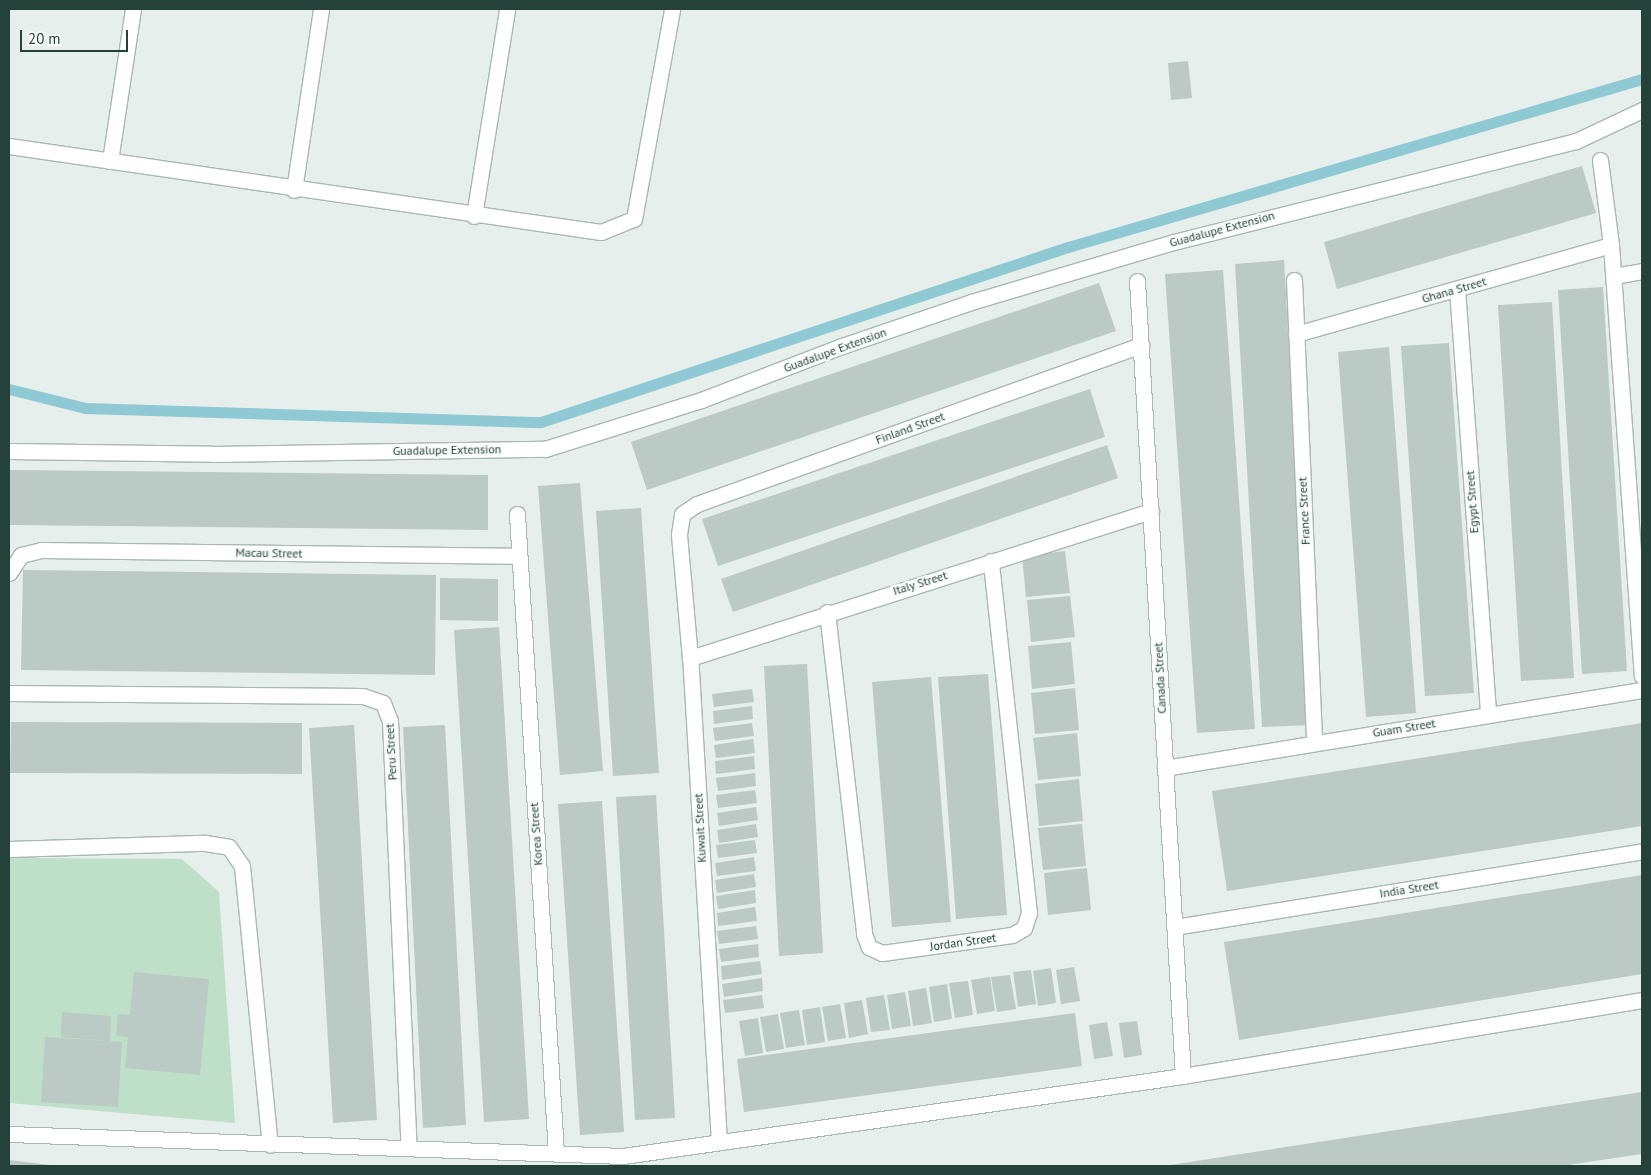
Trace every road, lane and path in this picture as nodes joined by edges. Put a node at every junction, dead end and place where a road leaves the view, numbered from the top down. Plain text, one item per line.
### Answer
1 (133, 9) edge
2 (321, 9) edge
3 (507, 9) edge
4 (672, 9) edge
5 (1642, 110) edge
6 (9, 146) edge
7 (110, 160) junction
8 (1600, 160) dead end
9 (294, 190) junction
10 (474, 216) junction
11 (1611, 245) junction
12 (1642, 270) edge
13 (1614, 276) junction
14 (1294, 280) dead end
15 (1137, 281) dead end
16 (1457, 289) junction
17 (1296, 334) junction
18 (1141, 345) junction
19 (9, 451) edge
20 (1151, 511) junction
21 (517, 514) dead end
22 (682, 514) joint
23 (519, 556) junction
24 (991, 561) junction
25 (9, 573) edge
26 (1638, 583) edge
27 (827, 612) junction
28 (690, 658) junction
29 (1642, 676) edge
30 (1642, 690) edge
31 (9, 693) edge
32 (1488, 714) junction
33 (1314, 743) junction
34 (1165, 768) junction
35 (9, 849) edge
36 (1642, 851) edge
37 (1175, 927) junction
38 (1642, 1000) edge
39 (1183, 1076) junction
40 (9, 1134) edge
41 (719, 1142) junction
42 (270, 1145) junction
43 (409, 1148) junction
44 (556, 1153) junction

1 - 7 street
2 - 9 street
3 - 10 street
4 - 10 street
5 - 19 street, Guadalupe Extension
6 - 7 street
7 - 9 street
8 - 11 street
9 - 10 street
11 - 13 street
11 - 16 street, Ghana Street
12 - 13 street
13 - 26 street
14 - 17 street, France Street
15 - 18 street, Canada Street
16 - 17 street, Ghana Street
16 - 32 street, Egypt Street
17 - 33 street, France Street
18 - 20 street, Canada Street
18 - 22 street, Finland Street
20 - 24 street, Italy Street
20 - 34 street, Canada Street
21 - 23 street, Korea Street
22 - 28 street, Kuwait Street
23 - 25 street, Macau Street
23 - 44 street, Korea Street
24 - 27 street, Italy Street
24 - 27 street, Jordan Street
26 - 29 street
27 - 28 street, Italy Street
28 - 41 street, Kuwait Street
30 - 32 street, Guam Street
31 - 43 street, Peru Street
32 - 33 street, Guam Street
33 - 34 street, Guam Street
34 - 37 street, Canada Street
35 - 42 street
36 - 37 street, India Street
37 - 39 street, Canada Street
38 - 39 street
39 - 41 street
40 - 42 street
41 - 44 street
42 - 43 street
43 - 44 street

